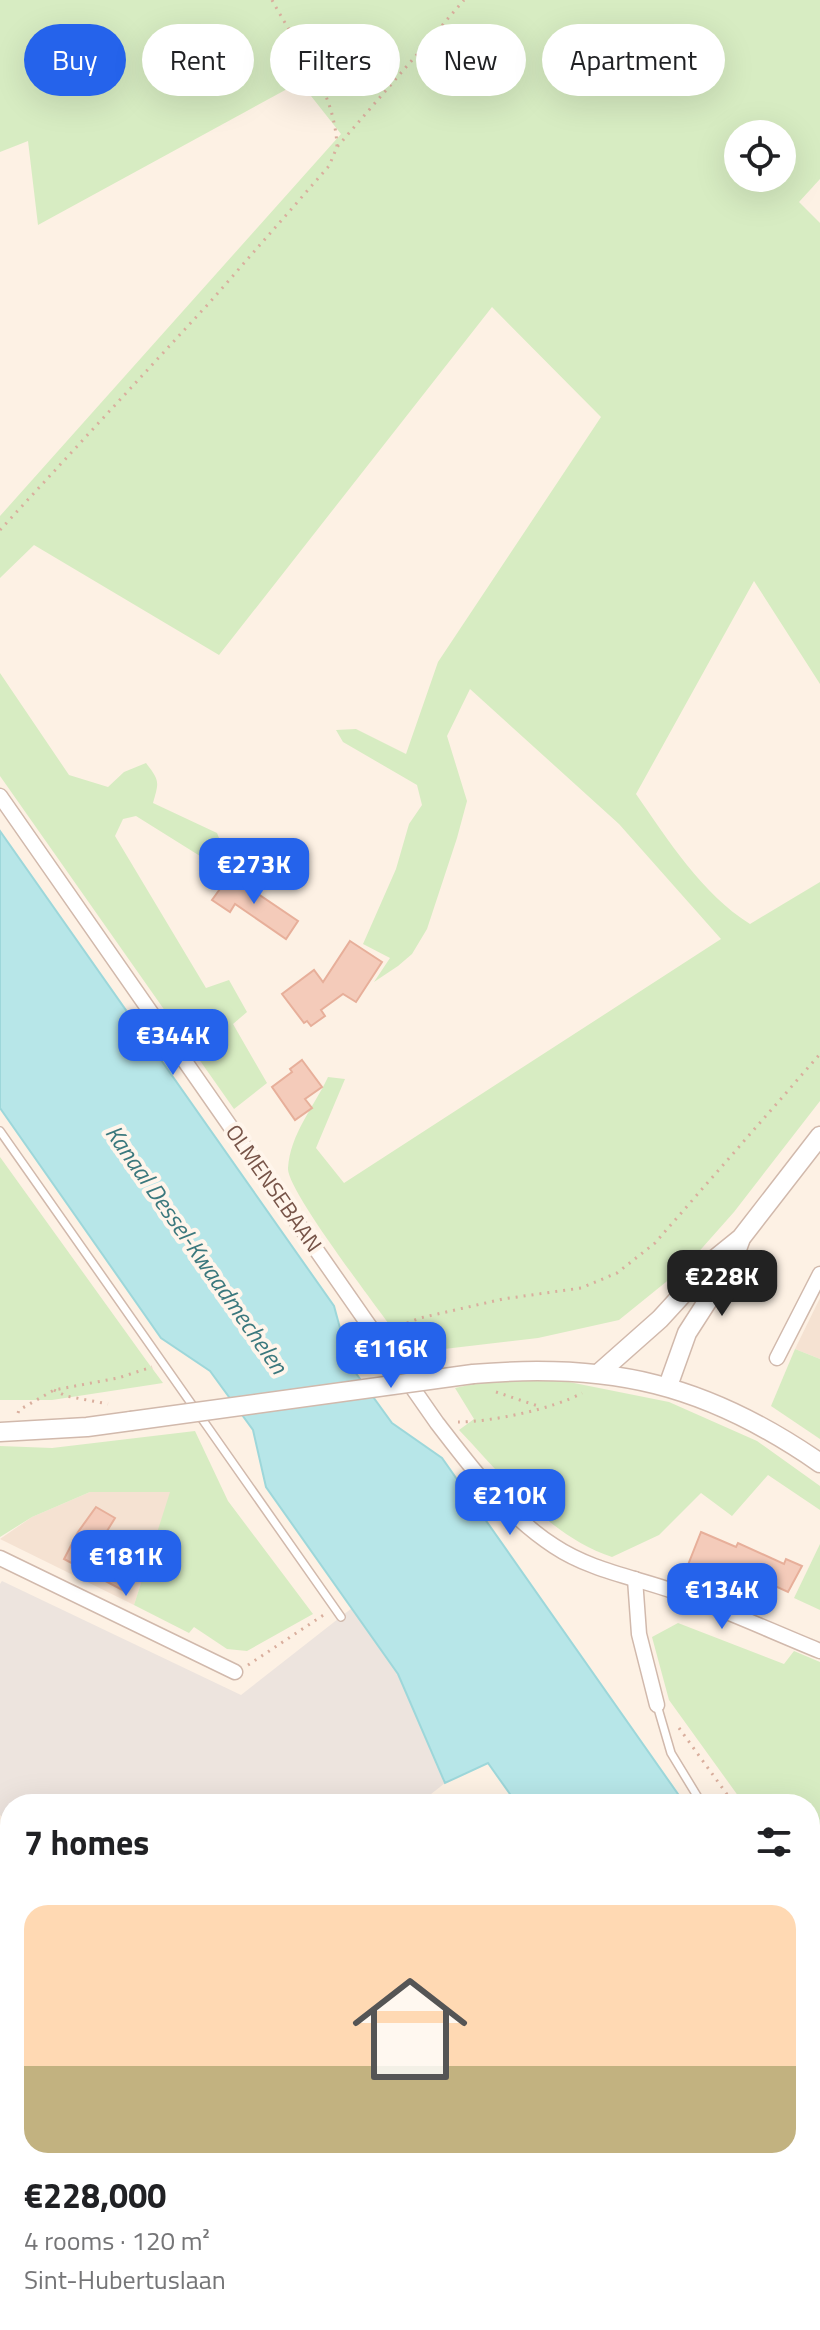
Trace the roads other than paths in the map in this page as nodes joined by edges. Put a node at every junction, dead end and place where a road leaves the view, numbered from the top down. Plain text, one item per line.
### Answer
1 (0, 796) edge
2 (0, 1131) edge
3 (820, 1136) edge
4 (741, 1238) junction
5 (820, 1274) edge
6 (777, 1358) dead end
7 (599, 1373) junction
8 (668, 1386) junction
9 (6, 1432) edge
10 (820, 1463) edge
11 (0, 1558) edge
12 (635, 1579) junction
13 (341, 1617) dead end
14 (820, 1651) edge
15 (235, 1672) road end
16 (657, 1705) joint
17 (696, 1794) edge

1 - 12 street, OLMENSEBAAN
2 - 13 lane
3 - 4 street
4 - 7 street
4 - 8 street
5 - 6 street
7 - 8 street
7 - 9 street, bridge
8 - 10 street
11 - 15 street
12 - 14 street, OLMENSEBAAN
12 - 16 street
16 - 17 lane

